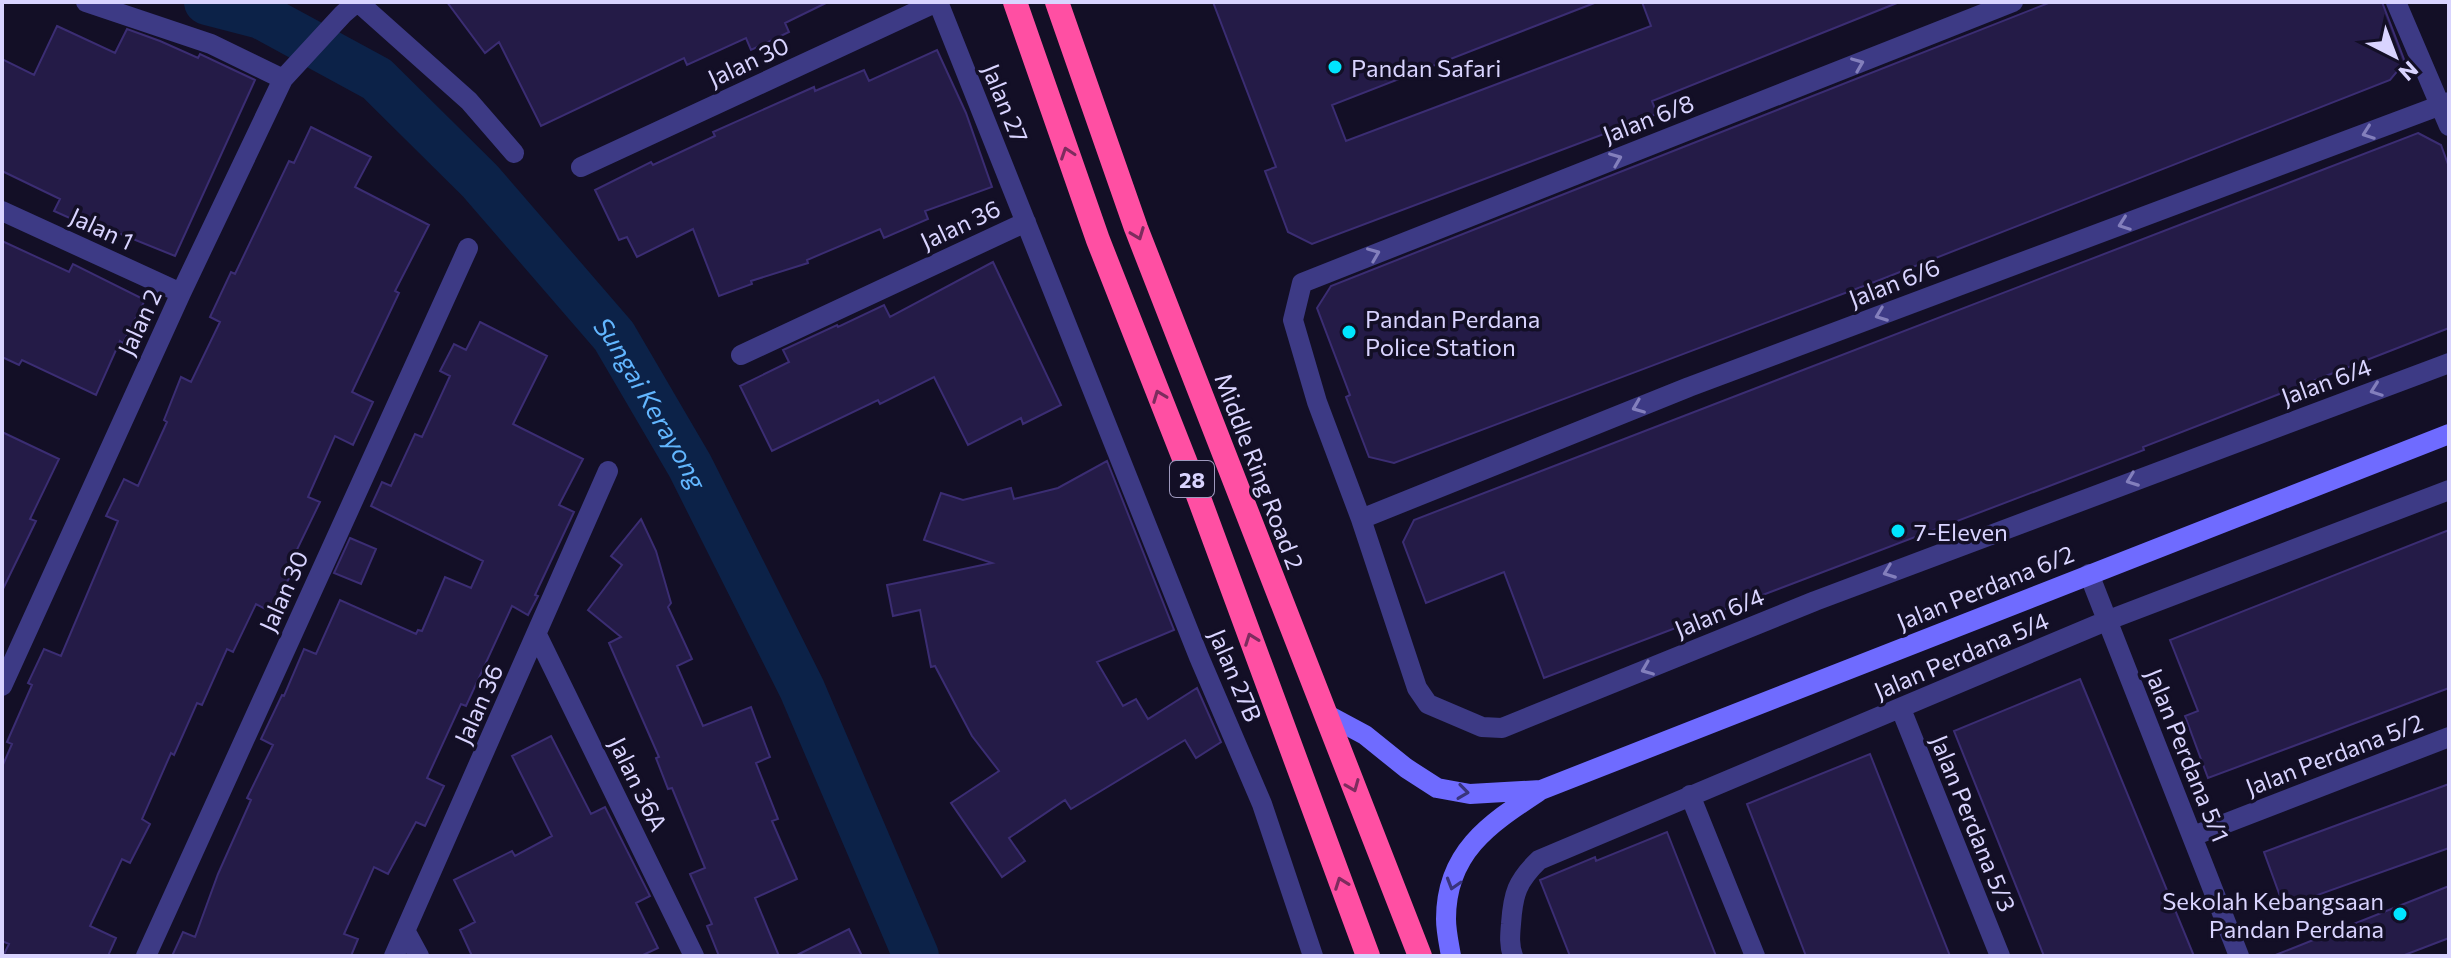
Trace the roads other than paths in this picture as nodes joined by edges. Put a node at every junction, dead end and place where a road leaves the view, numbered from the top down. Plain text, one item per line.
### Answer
1 (86, 2) edge
2 (938, 2) edge
3 (1015, 2) edge
4 (1057, 2) edge
5 (2013, 2) edge
6 (2396, 2) edge
7 (353, 6) edge
8 (289, 71) junction
9 (2445, 104) edge
10 (2449, 126) edge
11 (514, 153) dead end
12 (581, 167) dead end
13 (2, 211) edge
14 (1026, 222) junction
15 (468, 248) dead end
16 (1302, 283) joint
17 (181, 293) junction
18 (741, 355) dead end
19 (2449, 363) edge
20 (1104, 417) joint
21 (2449, 434) edge
22 (608, 471) dead end
23 (2449, 490) edge
24 (1361, 519) junction
25 (2089, 574) junction
26 (2106, 621) junction
27 (537, 635) junction
28 (2, 686) edge
29 (1901, 709) junction
30 (1324, 713) junction
31 (2449, 737) edge
32 (1541, 790) junction
33 (1690, 795) junction
34 (2193, 836) junction
35 (406, 932) junction
36 (1366, 954) edge
37 (146, 956) edge
38 (394, 956) edge
39 (419, 956) edge
40 (694, 956) edge
41 (1313, 956) edge
42 (1420, 956) edge
43 (1451, 956) edge
44 (1513, 956) edge
45 (1755, 956) edge
46 (2000, 956) edge
47 (2239, 956) edge

1 - 8 street
2 - 12 street, Jalan 30
2 - 14 street, Jalan 27
36 -> 3 highway, 28
4 -> 30 highway, Middle Ring Road 2 / 28
16 -> 5 street, Jalan 6/8
6 - 9 street
7 - 8 street, Jalan 2
7 - 11 street
8 - 17 street, Jalan 2
9 - 10 street
9 -> 24 street, Jalan 6/6
13 - 17 street, Jalan 1
14 - 18 street, Jalan 36
14 - 20 street, Jalan 27
15 - 37 street, Jalan 30
16 - 24 street, Jalan 6/4
17 - 28 street, Jalan 2
19 -> 24 street, Jalan 6/4
20 - 41 street, Jalan 27B
21 - 25 street, Jalan Perdana 6/2
22 - 27 street, Jalan 36
23 - 26 street, Jalan Perdana 5/4
25 - 26 street, Jalan Perdana 5/1
25 - 32 street, Jalan Perdana 6/2
26 - 29 street, Jalan Perdana 5/4
26 - 34 street, Jalan Perdana 5/1
27 - 35 street, Jalan 36
27 - 40 street, Jalan 36A
29 - 33 street, Jalan Perdana 5/4
29 - 46 street, Jalan Perdana 5/3
30 -> 32 street, Jalan Perdana 6/2
30 -> 42 highway, Middle Ring Road 2 / 28
31 - 34 street, Jalan Perdana 5/2
32 -> 43 street, Jalan Perdana 6/2
33 - 44 street, Jalan Perdana 5/4
33 - 45 street
34 - 47 street, Jalan Perdana 5/1
35 - 38 street, Jalan 36
35 - 39 street

